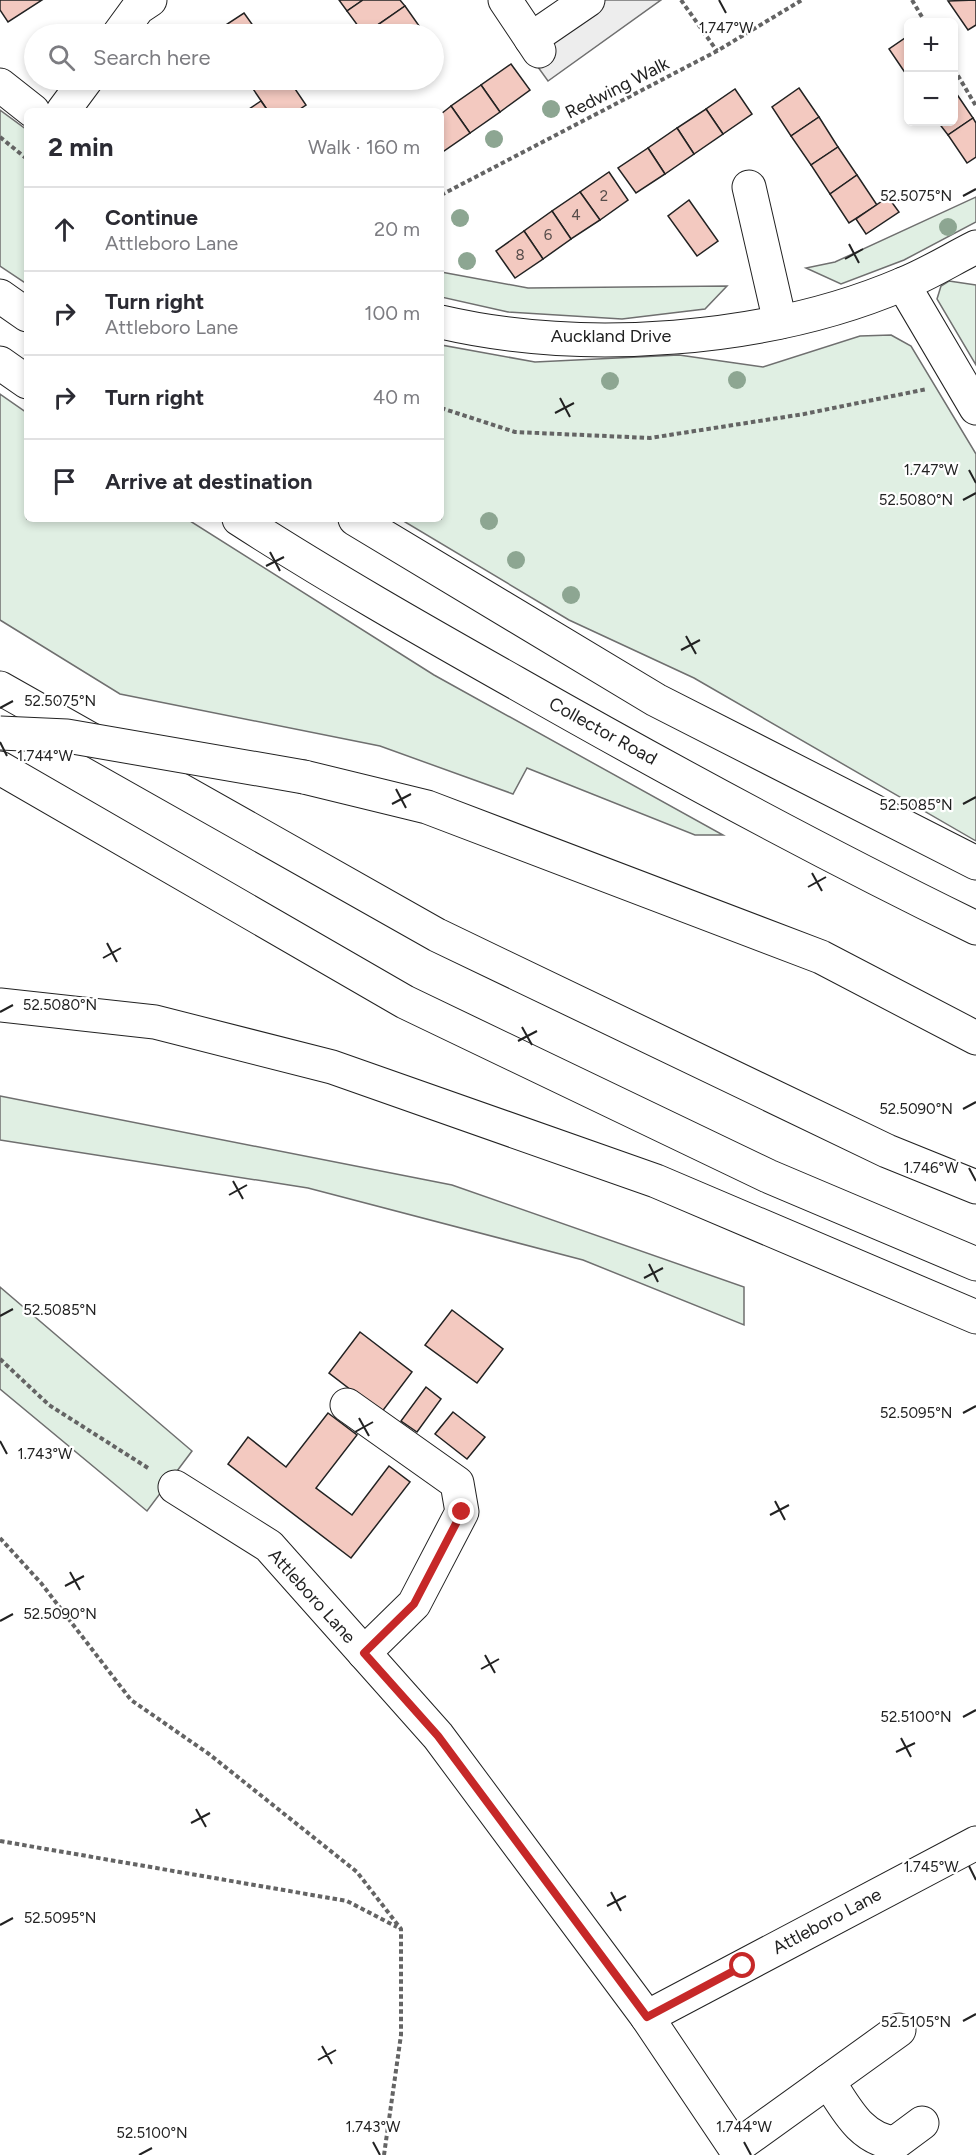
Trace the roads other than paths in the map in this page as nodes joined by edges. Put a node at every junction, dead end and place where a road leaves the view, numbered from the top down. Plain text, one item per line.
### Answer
1 (150, 0) edge
2 (504, 0) edge
3 (588, 0) edge
4 (126, 24) edge
5 (0, 85) edge
6 (79, 90) edge
7 (29, 108) edge
8 (65, 108) edge
9 (749, 187) dead end
10 (976, 247) edge
11 (903, 284) junction
12 (0, 296) edge
13 (24, 313) edge
14 (444, 322) edge
15 (780, 322) junction
16 (0, 363) edge
17 (24, 380) edge
18 (976, 408) edge
19 (244, 522) edge
20 (360, 522) edge
21 (0, 688) edge
22 (0, 733) edge
23 (0, 768) edge
24 (976, 863) edge
25 (976, 928) edge
26 (0, 1005) edge
27 (976, 1038) edge
28 (976, 1187) edge
29 (976, 1264) edge
30 (976, 1317) edge
31 (347, 1405) dead end
32 (175, 1487) road end
33 (364, 1653) junction
34 (976, 1843) edge
35 (647, 2017) junction
36 (899, 2030) dead end
37 (828, 2081) junction
38 (922, 2123) dead end

1 - 4 main road
2 - 3 main road
5 - 7 main road
6 - 8 main road
9 - 15 main road
10 - 11 main road, Auckland Drive
11 - 15 main road, Auckland Drive
11 - 18 main road
12 - 13 main road
14 - 15 main road, Auckland Drive
16 - 17 main road
19 - 25 main road, Collector Road
20 - 24 main road
21 - 28 main road
22 - 27 main road, bridge
23 - 29 main road
26 - 30 main road
31 - 33 main road
32 - 33 main road, Attleboro Lane
33 - 35 main road, Attleboro Lane
34 - 35 main road, Attleboro Lane
35 - 37 main road, Attleboro Lane
36 - 37 main road
37 - 38 main road

